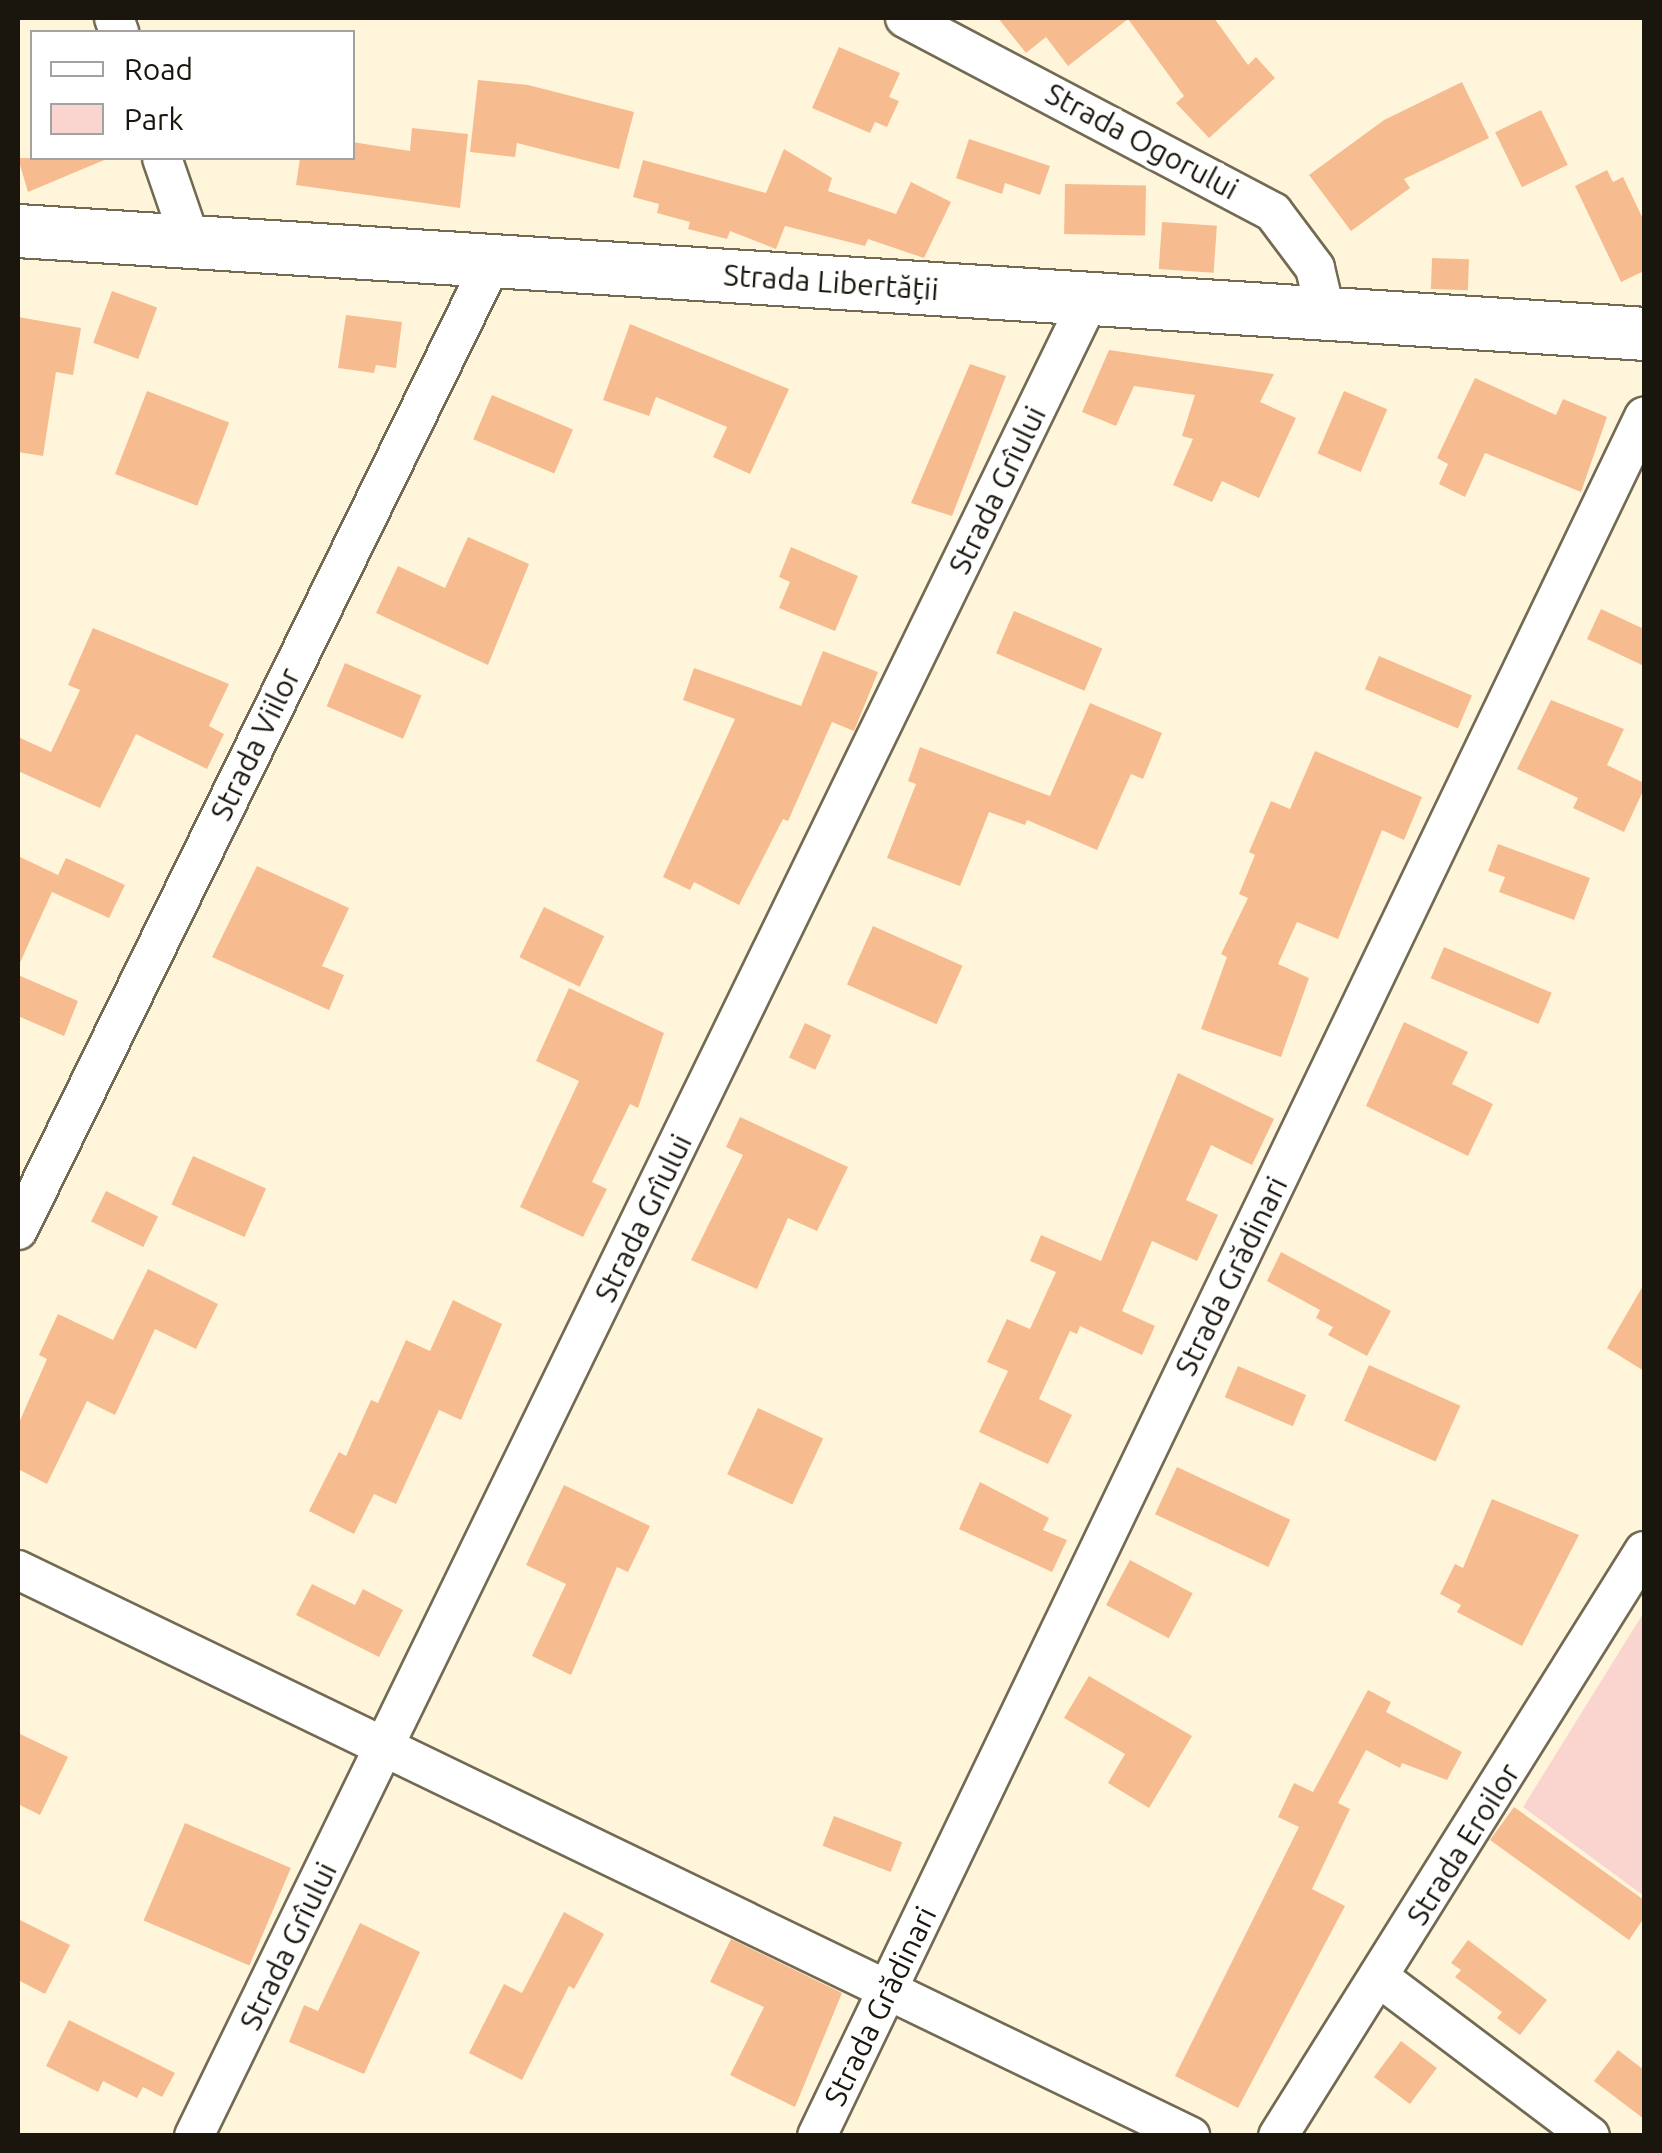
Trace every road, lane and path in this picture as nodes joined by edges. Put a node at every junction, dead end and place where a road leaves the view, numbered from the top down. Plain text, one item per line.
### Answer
1 (905, 18) edge
2 (163, 160) edge
3 (18, 231) edge
4 (192, 242) junction
5 (493, 260) junction
6 (1089, 300) junction
7 (1326, 315) junction
8 (1644, 334) edge
9 (1644, 417) edge
10 (18, 1230) edge
11 (1644, 1550) edge
12 (18, 1570) edge
13 (387, 1744) junction
14 (1380, 1978) junction
15 (889, 1988) junction
16 (194, 2136) edge
17 (817, 2136) edge
18 (1190, 2136) edge
19 (1278, 2136) edge
20 (1590, 2136) edge

1 - 7 street, Strada Ogorului
2 - 4 street
3 - 4 main road, Strada Libertății
4 - 5 main road, Strada Libertății
5 - 6 main road, Strada Libertății
5 - 10 street, Strada Viilor
6 - 7 main road, Strada Libertății
6 - 13 street, Strada Grîului
7 - 8 main road, Strada Libertății
9 - 15 street, Strada Grădinari
11 - 14 street, Strada Eroilor
12 - 13 street
13 - 15 street
13 - 16 street, Strada Grîului
14 - 19 street, Strada Eroilor
14 - 20 street
15 - 17 street, Strada Grădinari
15 - 18 street

